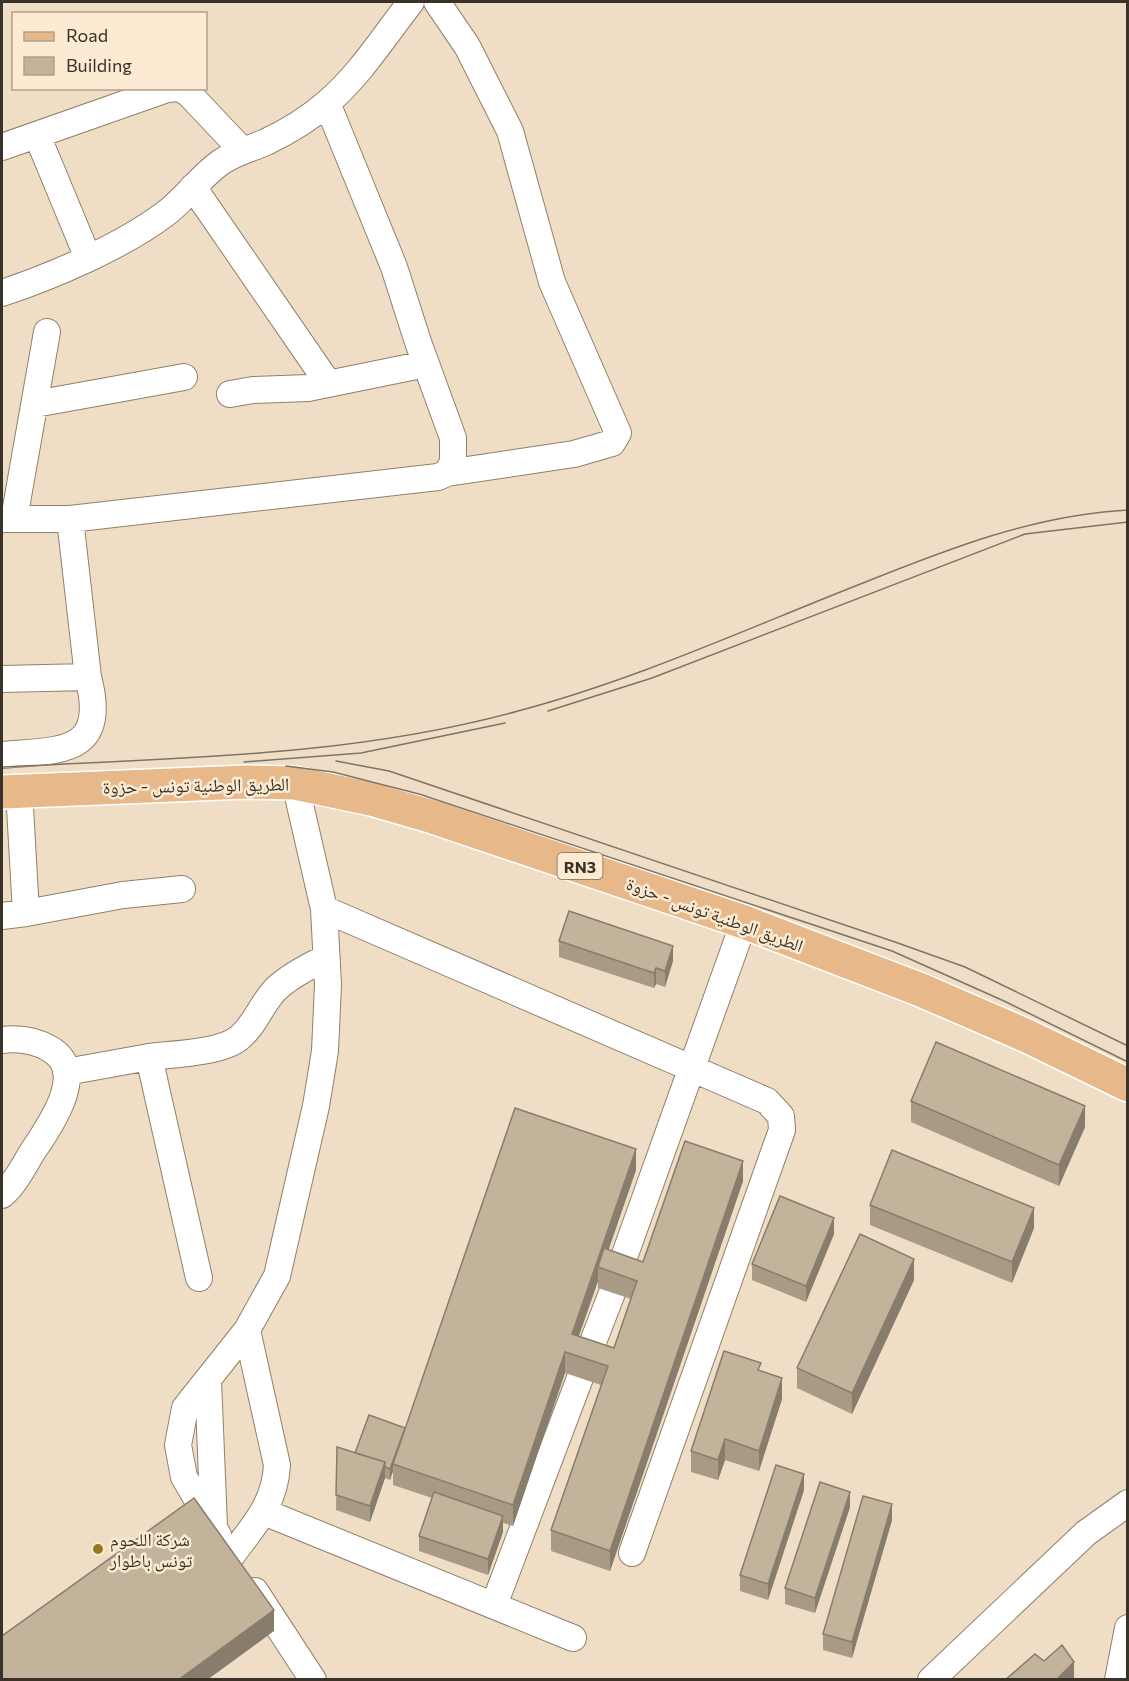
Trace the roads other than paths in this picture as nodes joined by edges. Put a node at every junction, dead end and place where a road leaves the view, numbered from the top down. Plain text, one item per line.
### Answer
1 (411, 2) edge
2 (446, 4) edge
3 (164, 90) edge
4 (182, 90) edge
5 (327, 103) junction
6 (37, 135) junction
7 (2, 147) edge
8 (241, 149) junction
9 (193, 187) junction
10 (88, 258) junction
11 (4, 285) edge
12 (47, 332) dead end
13 (426, 364) junction
14 (184, 377) dead end
15 (328, 384) junction
16 (230, 394) dead end
17 (35, 404) junction
18 (447, 473) junction
19 (8, 519) edge
20 (70, 519) junction
21 (88, 677) junction
22 (2, 679) edge
23 (2, 755) edge
24 (295, 783) junction
25 (10, 791) edge
26 (182, 889) dead end
27 (324, 909) junction
28 (14, 914) edge
29 (744, 922) junction
30 (326, 958) junction
31 (2, 1040) edge
32 (149, 1057) junction
33 (692, 1068) junction
34 (66, 1071) junction
35 (1128, 1084) edge
36 (2, 1195) edge
37 (200, 1278) dead end
38 (247, 1330) junction
39 (1128, 1503) edge
40 (264, 1512) junction
41 (632, 1553) dead end
42 (232, 1555) junction
43 (494, 1605) junction
44 (1128, 1628) edge
45 (573, 1638) dead end
46 (313, 1680) edge
47 (931, 1680) edge
48 (1118, 1680) edge

1 - 5 street
2 - 18 street
3 - 6 street
4 - 8 street
5 - 8 street
5 - 13 street
6 - 7 street
6 - 10 street
8 - 9 street
9 - 10 street
9 - 15 street
10 - 11 street
12 - 17 street
13 - 15 street
13 - 18 street
14 - 17 street
15 - 16 street
17 - 19 street
18 - 20 street
19 - 20 street
20 - 21 street
21 - 22 street
21 - 23 street
24 - 25 main road, الطريق الوطنية تونس - حزوة / RN3
24 - 27 street
24 - 29 main road, الطريق الوطنية تونس - حزوة / RN3
25 - 28 street
26 - 28 street
27 - 30 street
27 - 33 street
29 - 33 street
29 - 35 main road, الطريق الوطنية تونس - حزوة / RN3
30 - 32 street
30 - 38 street
31 - 34 street
32 - 34 street
32 - 37 street
33 - 41 street
33 - 43 street
34 - 36 street
38 - 40 street
38 - 42 street
39 - 47 street
40 - 42 street
40 - 43 street
42 - 46 street
43 - 45 street
44 - 48 street

